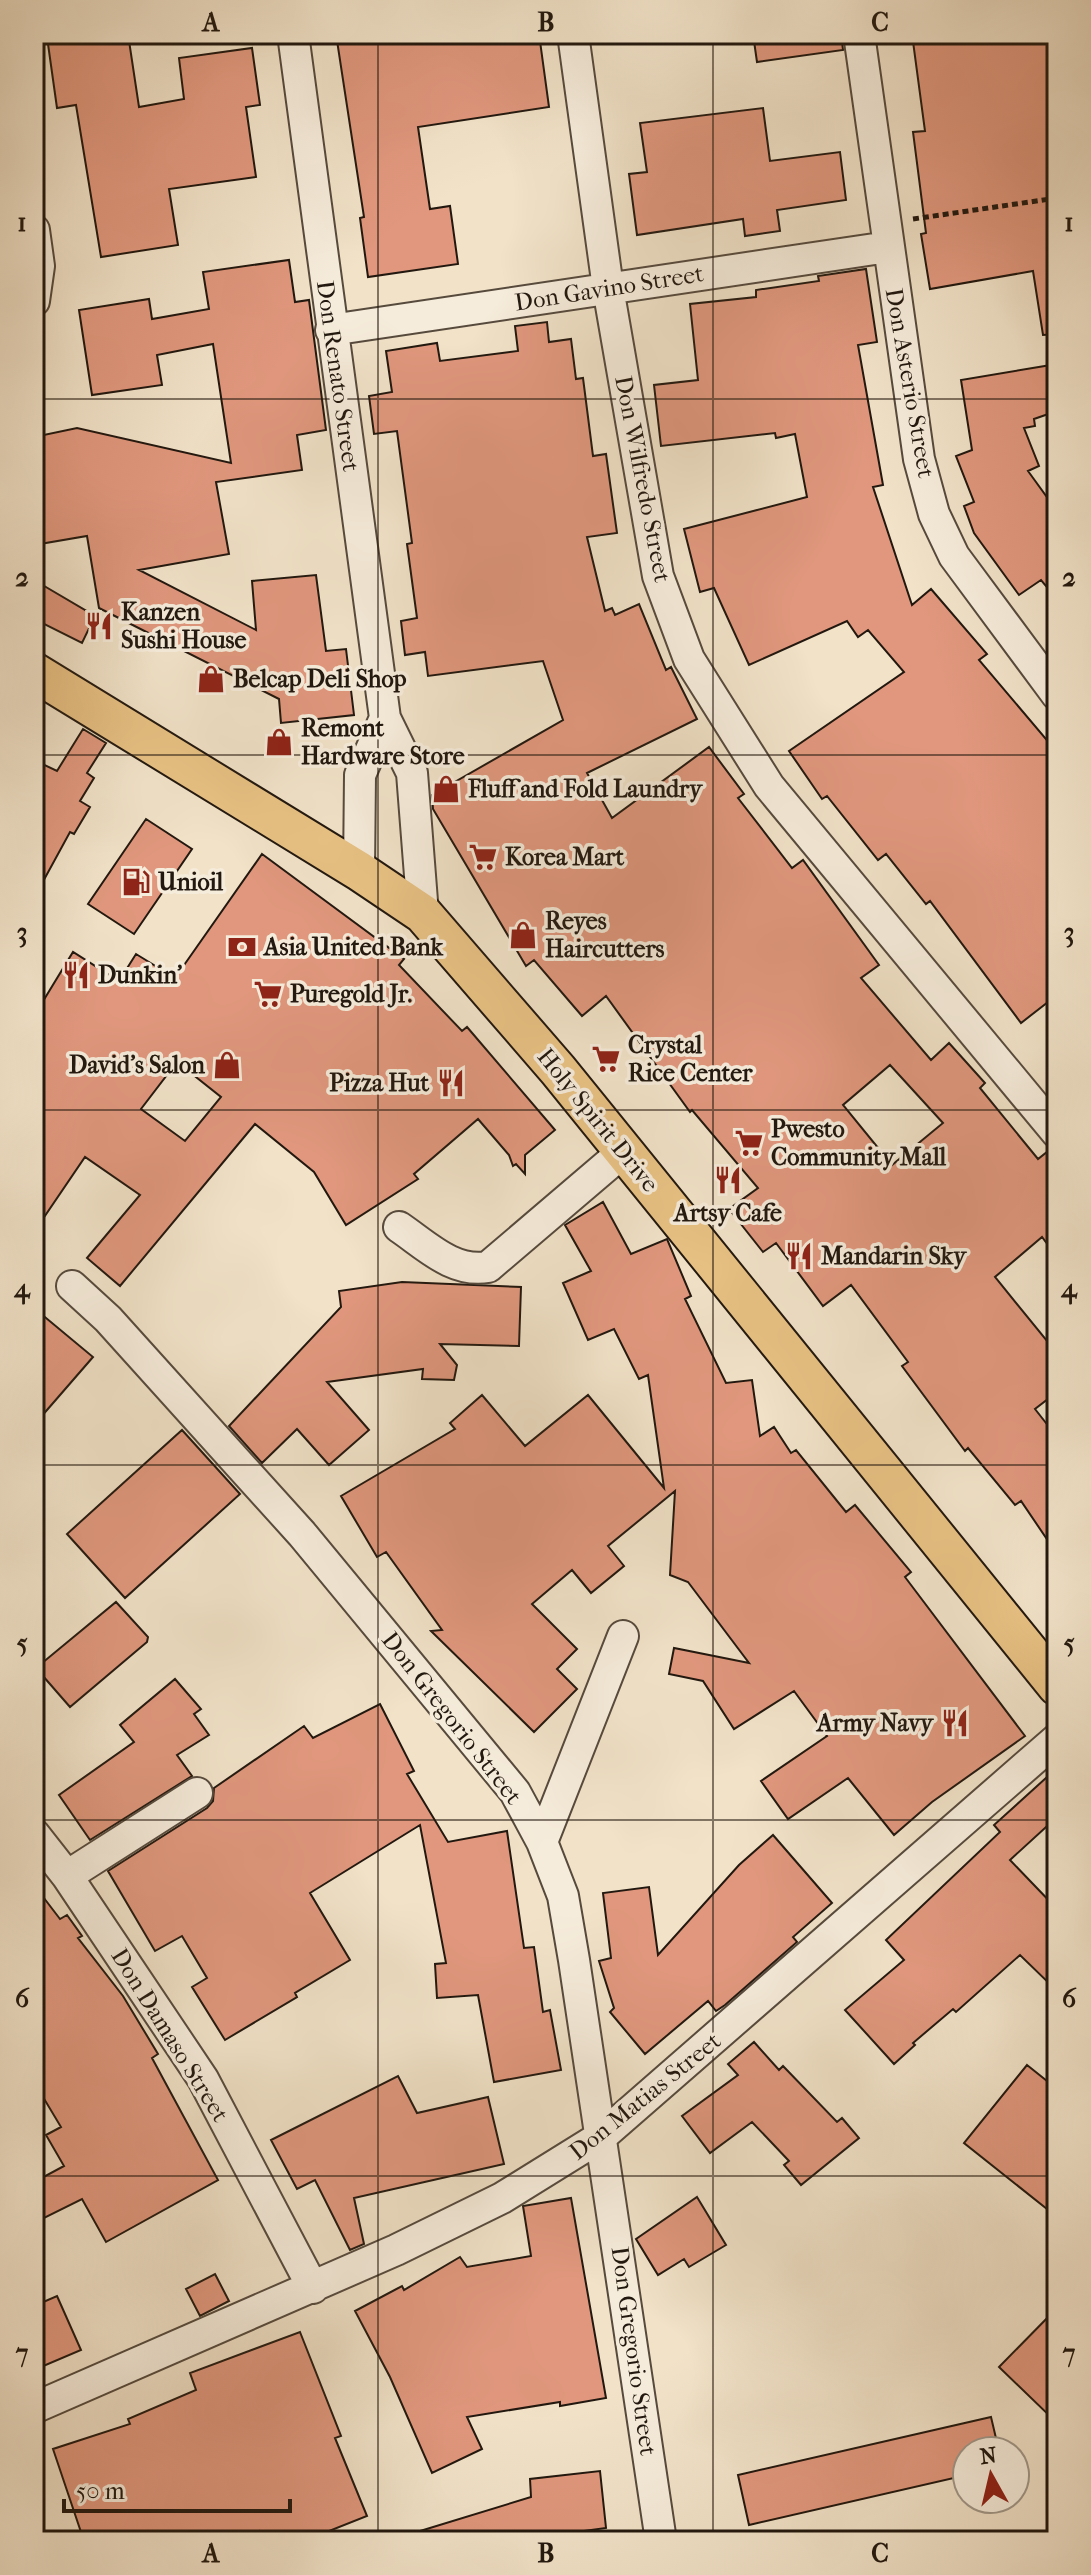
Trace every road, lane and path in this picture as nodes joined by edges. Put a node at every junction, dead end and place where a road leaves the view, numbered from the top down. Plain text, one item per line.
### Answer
1 (293, 34) edge
2 (573, 34) edge
3 (859, 34) edge
4 (1057, 198) edge
5 (34, 230) edge
6 (886, 235) junction
7 (608, 288) junction
8 (34, 301) edge
9 (331, 330) junction
10 (34, 672) edge
11 (1057, 695) edge
12 (385, 718) junction
13 (359, 871) junction
14 (423, 914) junction
15 (1057, 1133) edge
16 (624, 1151) junction
17 (399, 1227) dead end
18 (72, 1286) dead end
19 (623, 1636) dead end
20 (1057, 1686) edge
21 (1057, 1739) edge
22 (197, 1793) dead end
23 (34, 1834) edge
24 (542, 1842) junction
25 (67, 1876) junction
26 (602, 2136) junction
27 (313, 2288) junction
28 (34, 2408) edge
29 (661, 2541) edge

1 - 9 street, Don Renato Street
2 - 7 street, Don Wilfredo Street
3 - 6 street, Don Asterio Street
4 - 6 path
5 - 8 street
6 - 7 street, Don Gavino Street
6 - 11 street, Don Asterio Street
7 - 9 street, Don Gavino Street
7 - 15 street, Don Wilfredo Street
9 - 12 street, Don Renato Street
10 - 13 main road, Holy Spirit Drive
12 - 13 street
12 - 14 street, Don Renato Street
13 - 14 main road, Holy Spirit Drive
14 - 16 main road, Holy Spirit Drive
16 - 17 street
16 - 20 main road, Holy Spirit Drive
18 - 24 street, Don Gregorio Street
19 - 24 street
21 - 26 street, Don Matias Street
22 - 25 street
23 - 25 street, Don Damaso Street
24 - 26 street, Don Gregorio Street
25 - 27 street, Don Damaso Street
26 - 27 street, Don Matias Street
26 - 29 street, Don Gregorio Street
27 - 28 street, Don Matias Street

